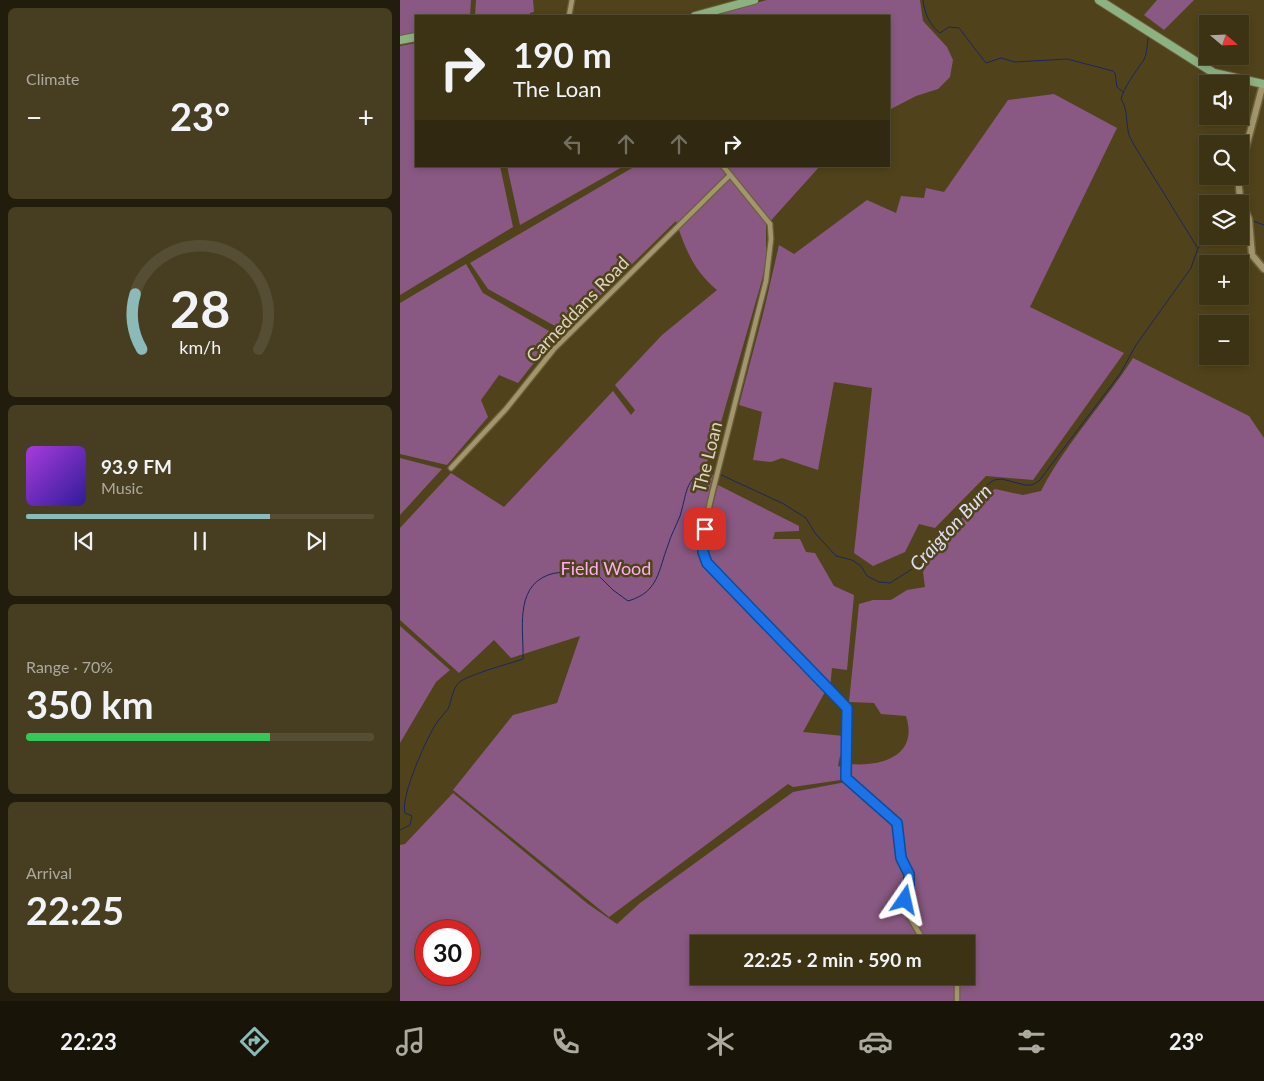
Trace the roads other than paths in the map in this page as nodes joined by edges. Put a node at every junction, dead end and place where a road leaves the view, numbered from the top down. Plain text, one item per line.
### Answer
1 (572, 0) edge
2 (754, 0) edge
3 (1099, 0) edge
4 (569, 15) edge
5 (699, 15) edge
6 (415, 37) edge
7 (400, 40) edge
8 (1264, 84) edge
9 (1249, 138) edge
10 (724, 167) edge
11 (730, 175) junction
12 (1238, 185) edge
13 (1264, 269) edge
14 (451, 468) dead end
15 (920, 935) edge
16 (957, 985) edge
17 (957, 1001) edge

1 - 4 street
2 - 5 main road
3 - 8 main road
6 - 7 main road
8 - 9 street
10 - 11 street, The Loan
11 - 14 street, Carneddans Road
11 - 15 street, The Loan
12 - 13 street
16 - 17 street

